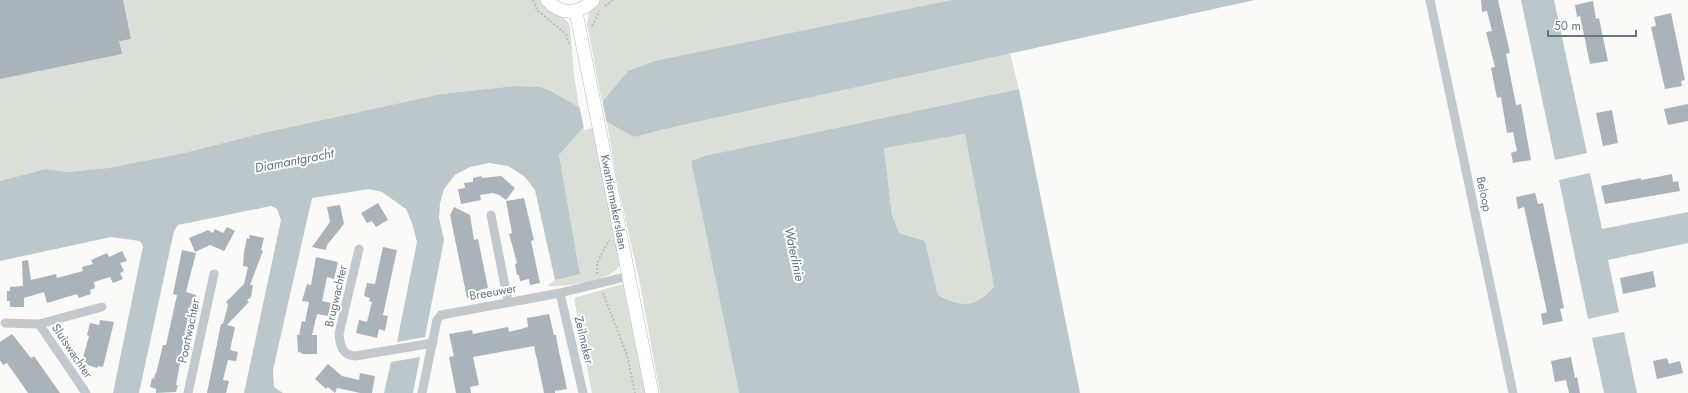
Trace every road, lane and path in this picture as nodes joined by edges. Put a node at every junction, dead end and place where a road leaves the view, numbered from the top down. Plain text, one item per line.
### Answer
1 (547, 0) edge
2 (592, 0) edge
3 (613, 0) edge
4 (1430, 0) edge
5 (576, 12) junction
6 (579, 32) junction
7 (491, 215) dead end
8 (609, 240) dead end
9 (359, 249) dead end
10 (214, 274) dead end
11 (629, 276) junction
12 (600, 284) junction
13 (560, 293) junction
14 (508, 301) junction
15 (102, 307) dead end
16 (5, 323) dead end
17 (39, 324) junction
18 (432, 343) junction
19 (86, 393) edge
20 (188, 393) edge
21 (422, 393) edge
22 (583, 393) edge
23 (635, 393) edge
24 (652, 393) edge
25 (1513, 393) edge

1 - 5 main road
2 - 5 main road
3 - 6 path
4 - 25 street, Beloop
5 - 6 main road, Kwartiermakerslaan
6 - 11 main road, Kwartiermakerslaan
7 - 14 street
8 - 12 path, Kwartiermakerslaan
9 - 18 street, Brugwachter
10 - 20 street, Poortwachter
11 - 12 street, Breeuwer
11 - 24 main road, Kwartiermakerslaan
12 - 13 street, Breeuwer
12 - 23 path, Kwartiermakerslaan
13 - 14 street, Breeuwer
13 - 22 street, Zeilmaker
14 - 18 street, Breeuwer
15 - 17 street, Sluiswachter
16 - 17 street, Sluiswachter
17 - 19 street, Sluiswachter
18 - 21 street, Breeuwer

